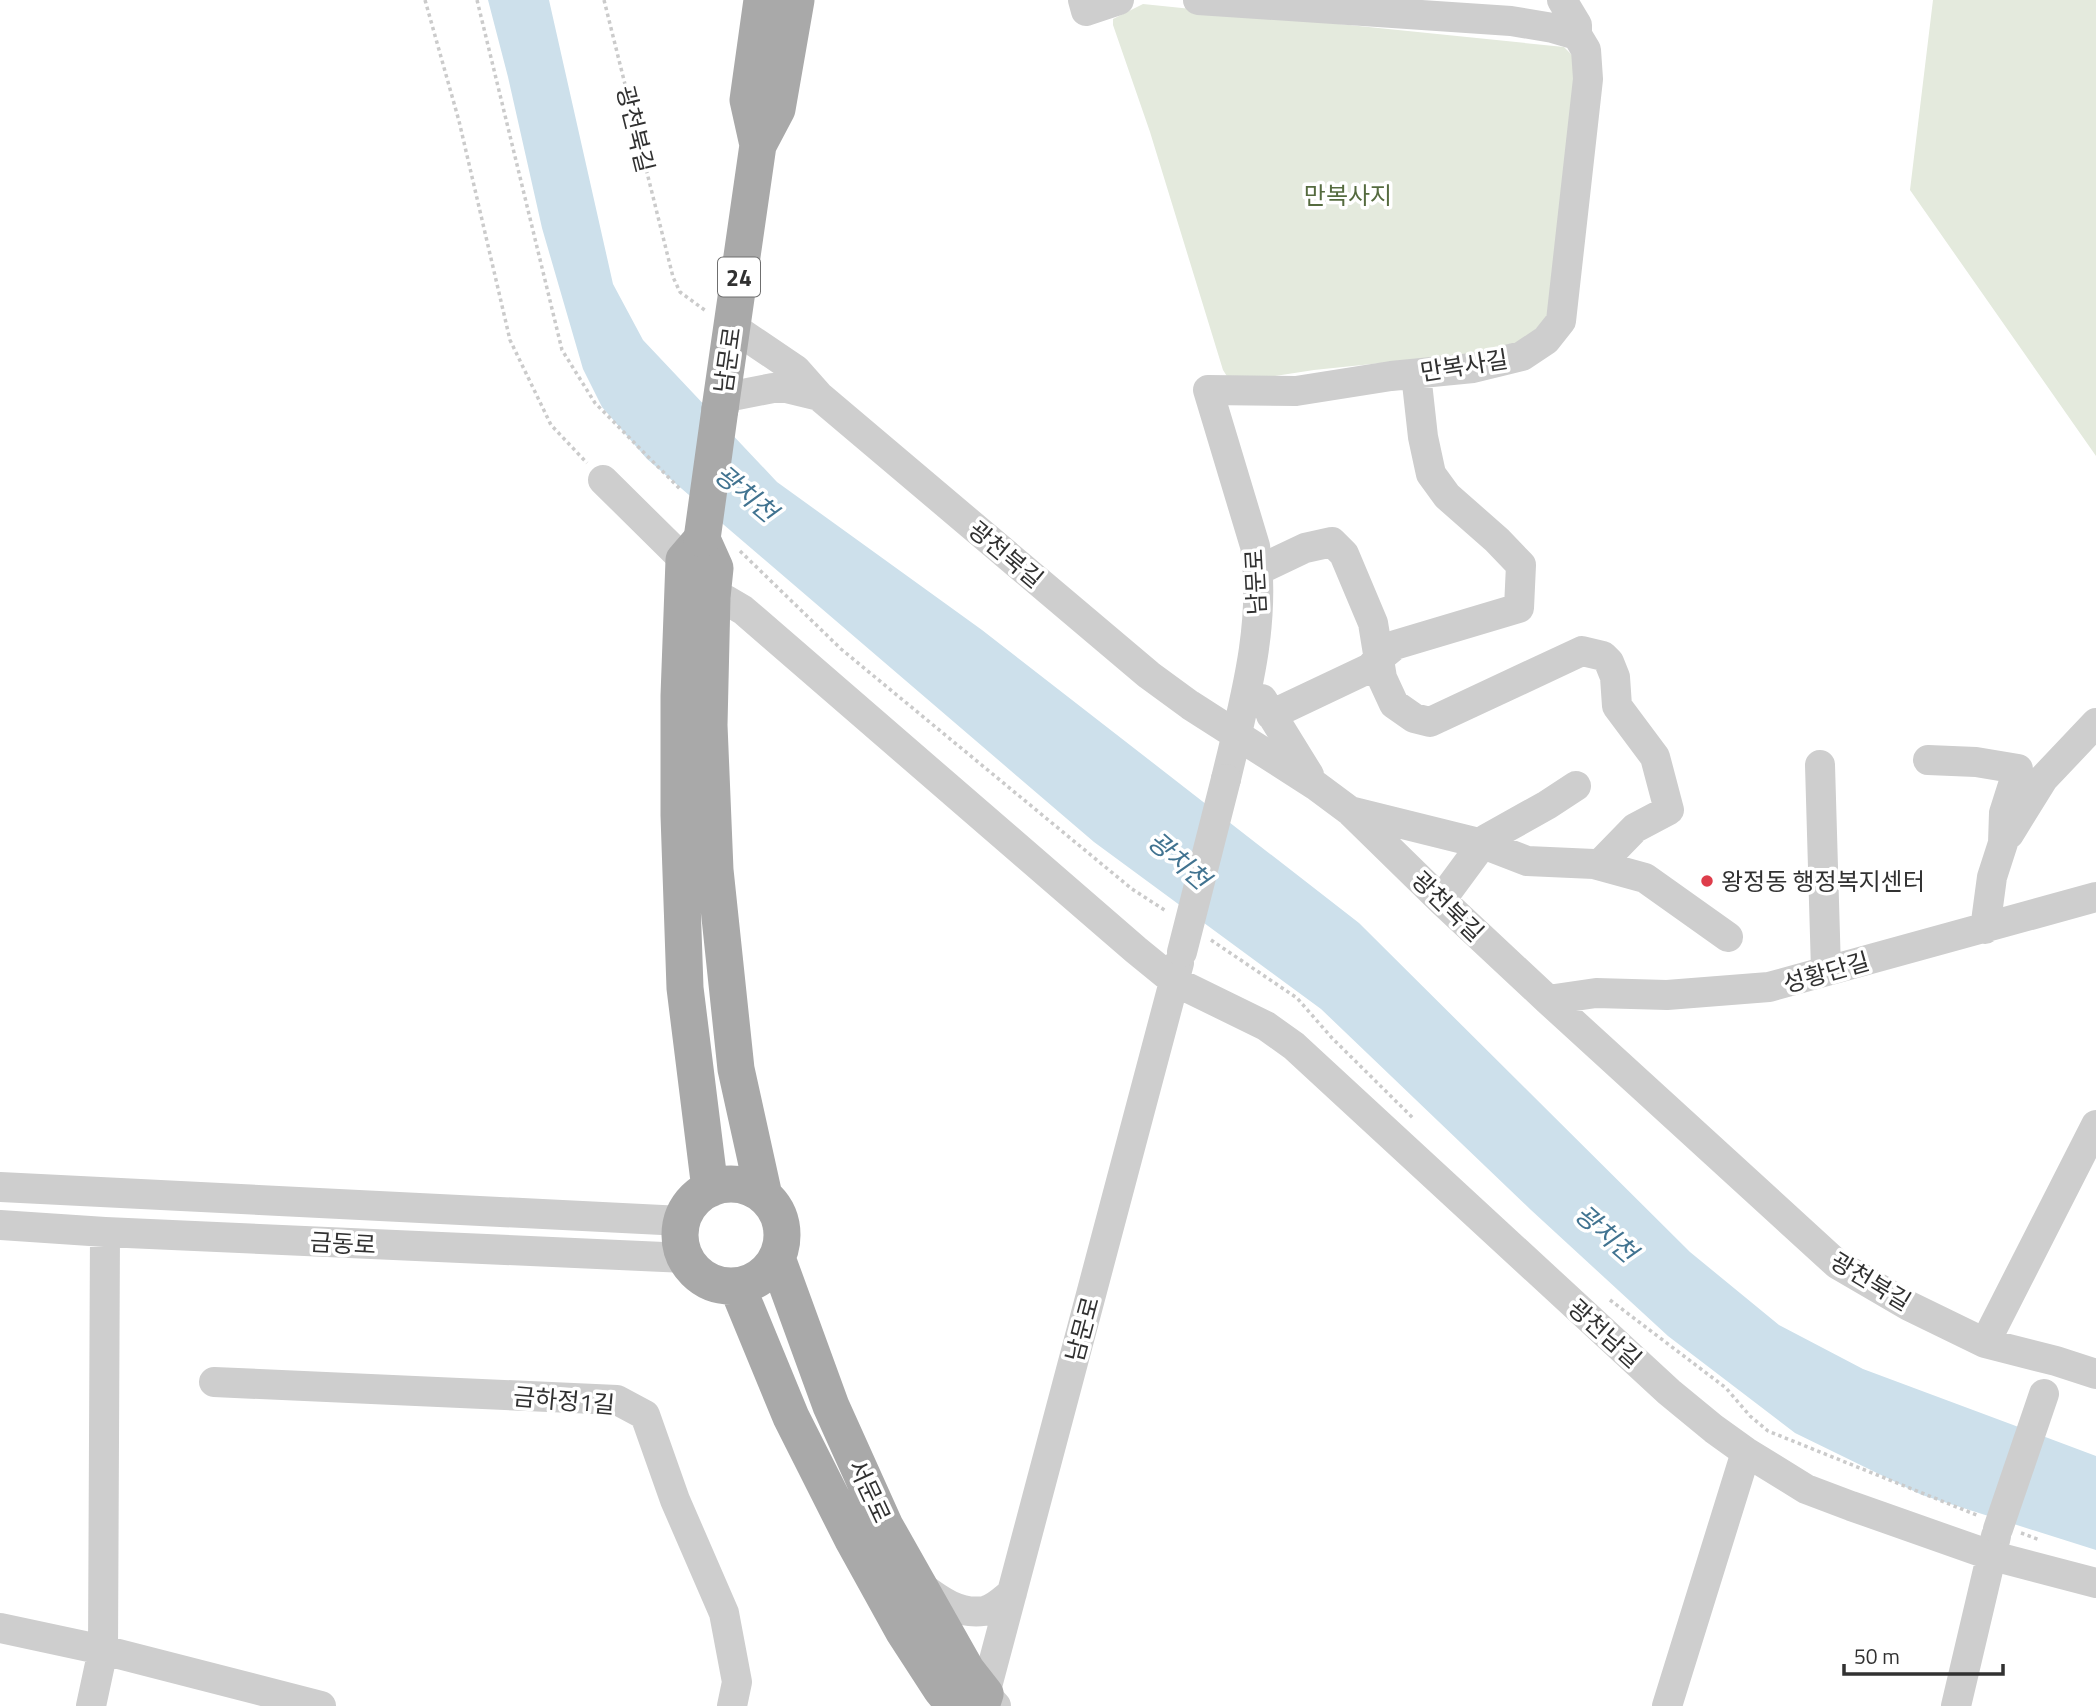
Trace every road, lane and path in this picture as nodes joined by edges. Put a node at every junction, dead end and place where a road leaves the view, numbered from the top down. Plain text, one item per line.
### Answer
1 (425, 0) edge
2 (604, 0) edge
3 (762, 0) edge
4 (796, 0) edge
5 (1083, 0) edge
6 (1119, 0) edge
7 (1198, 0) edge
8 (1562, 0) edge
9 (1369, 6) edge
10 (1581, 43) junction
11 (758, 145) junction
12 (731, 326) junction
13 (1416, 373) junction
14 (1208, 390) joint
15 (819, 396) junction
16 (721, 403) junction
17 (603, 480) joint
18 (693, 550) junction
19 (1259, 570) junction
20 (712, 597) junction
21 (1379, 658) junction
22 (1250, 670) junction
23 (1271, 715) junction
24 (2096, 723) edge
25 (1237, 734) junction
26 (1928, 760) dead end
27 (1820, 765) dead end
28 (1315, 785) junction
29 (1576, 786) dead end
30 (1350, 811) junction
31 (2003, 843) junction
32 (1483, 844) junction
33 (1599, 865) junction
34 (715, 870) junction
35 (680, 872) junction
36 (2096, 897) edge
37 (1441, 900) junction
38 (1985, 929) junction
39 (1728, 937) dead end
40 (1826, 971) junction
41 (1174, 981) junction
42 (1548, 1000) junction
43 (2096, 1125) edge
44 (0, 1187) edge
45 (710, 1189) junction
46 (764, 1196) junction
47 (682, 1221) junction
48 (0, 1224) edge
49 (105, 1232) junction
50 (686, 1258) junction
51 (777, 1258) junction
52 (737, 1286) junction
53 (1985, 1343) junction
54 (2056, 1361) junction
55 (2096, 1374) edge
56 (214, 1382) dead end
57 (1745, 1452) junction
58 (1995, 1542) junction
59 (2096, 1583) edge
60 (919, 1585) junction
61 (1012, 1592) junction
62 (0, 1628) edge
63 (103, 1650) junction
64 (979, 1703) edge
65 (92, 1706) edge
66 (321, 1706) edge
67 (732, 1706) edge
68 (1667, 1706) edge
69 (1956, 1706) edge

1 - 17 path
2 - 12 path, 광천북길
3 - 11 main road, 남문로 / 24
4 - 11 main road, 남문로 / 24
5 - 6 street
7 - 9 street
8 - 10 street
9 - 10 street
10 - 13 street, 만복사길
11 - 12 main road, 남문로 / 24
12 - 15 street, 광천북길
12 - 16 main road, 남문로 / 24
13 - 14 street, 만복사길
13 - 21 street
14 - 19 street, 남문로
15 - 16 street, 광천북길
15 - 25 street, 광천북길
16 - 18 main road, 남문로, bridge
17 - 18 street
18 - 20 main road
18 - 35 main road, 남문로
19 - 21 street
19 - 22 street, 남문로
20 - 34 main road
20 - 41 street, 광천남길
21 - 23 street
21 - 33 street
22 - 23 street
22 - 25 street, 남문로
23 - 28 street
24 - 31 street
25 - 28 street, 광천북길
25 - 41 street, 남문로, bridge
26 - 31 street
27 - 40 street
28 - 30 street, 광천북길
29 - 32 street
30 - 32 street
30 - 37 street, 광천북길
31 - 38 street
32 - 33 street
32 - 37 street
33 - 39 street
34 - 35 main road
34 - 46 main road
35 - 45 main road, 남문로
36 - 38 street, 성황단길
37 - 42 street, 광천북길
38 - 40 street, 성황단길
40 - 42 street, 성황단길
41 - 57 street, 광천남길
41 - 61 street, 남문로
42 - 53 street, 광천북길
43 - 53 street
44 - 47 street, 금동로
45 - 46 main road
45 - 47 main road
46 - 51 main road
47 - 50 main road
48 - 49 street, 금동로
49 - 50 street, 금동로
49 - 63 street
50 - 52 main road
51 - 52 main road
51 - 60 main road, 서문로
52 - 64 main road, 서문로
53 - 54 street, 광천북길
54 - 55 street, 광천북길
54 - 58 street, bridge
56 - 67 street, 금하정1길
57 - 58 street, 광천남길
57 - 68 street
58 - 59 street, 광천남길
58 - 69 street
60 - 61 street
60 - 64 main road, 서문로
61 - 64 street, 남문로
62 - 63 street
63 - 65 street
63 - 66 street

